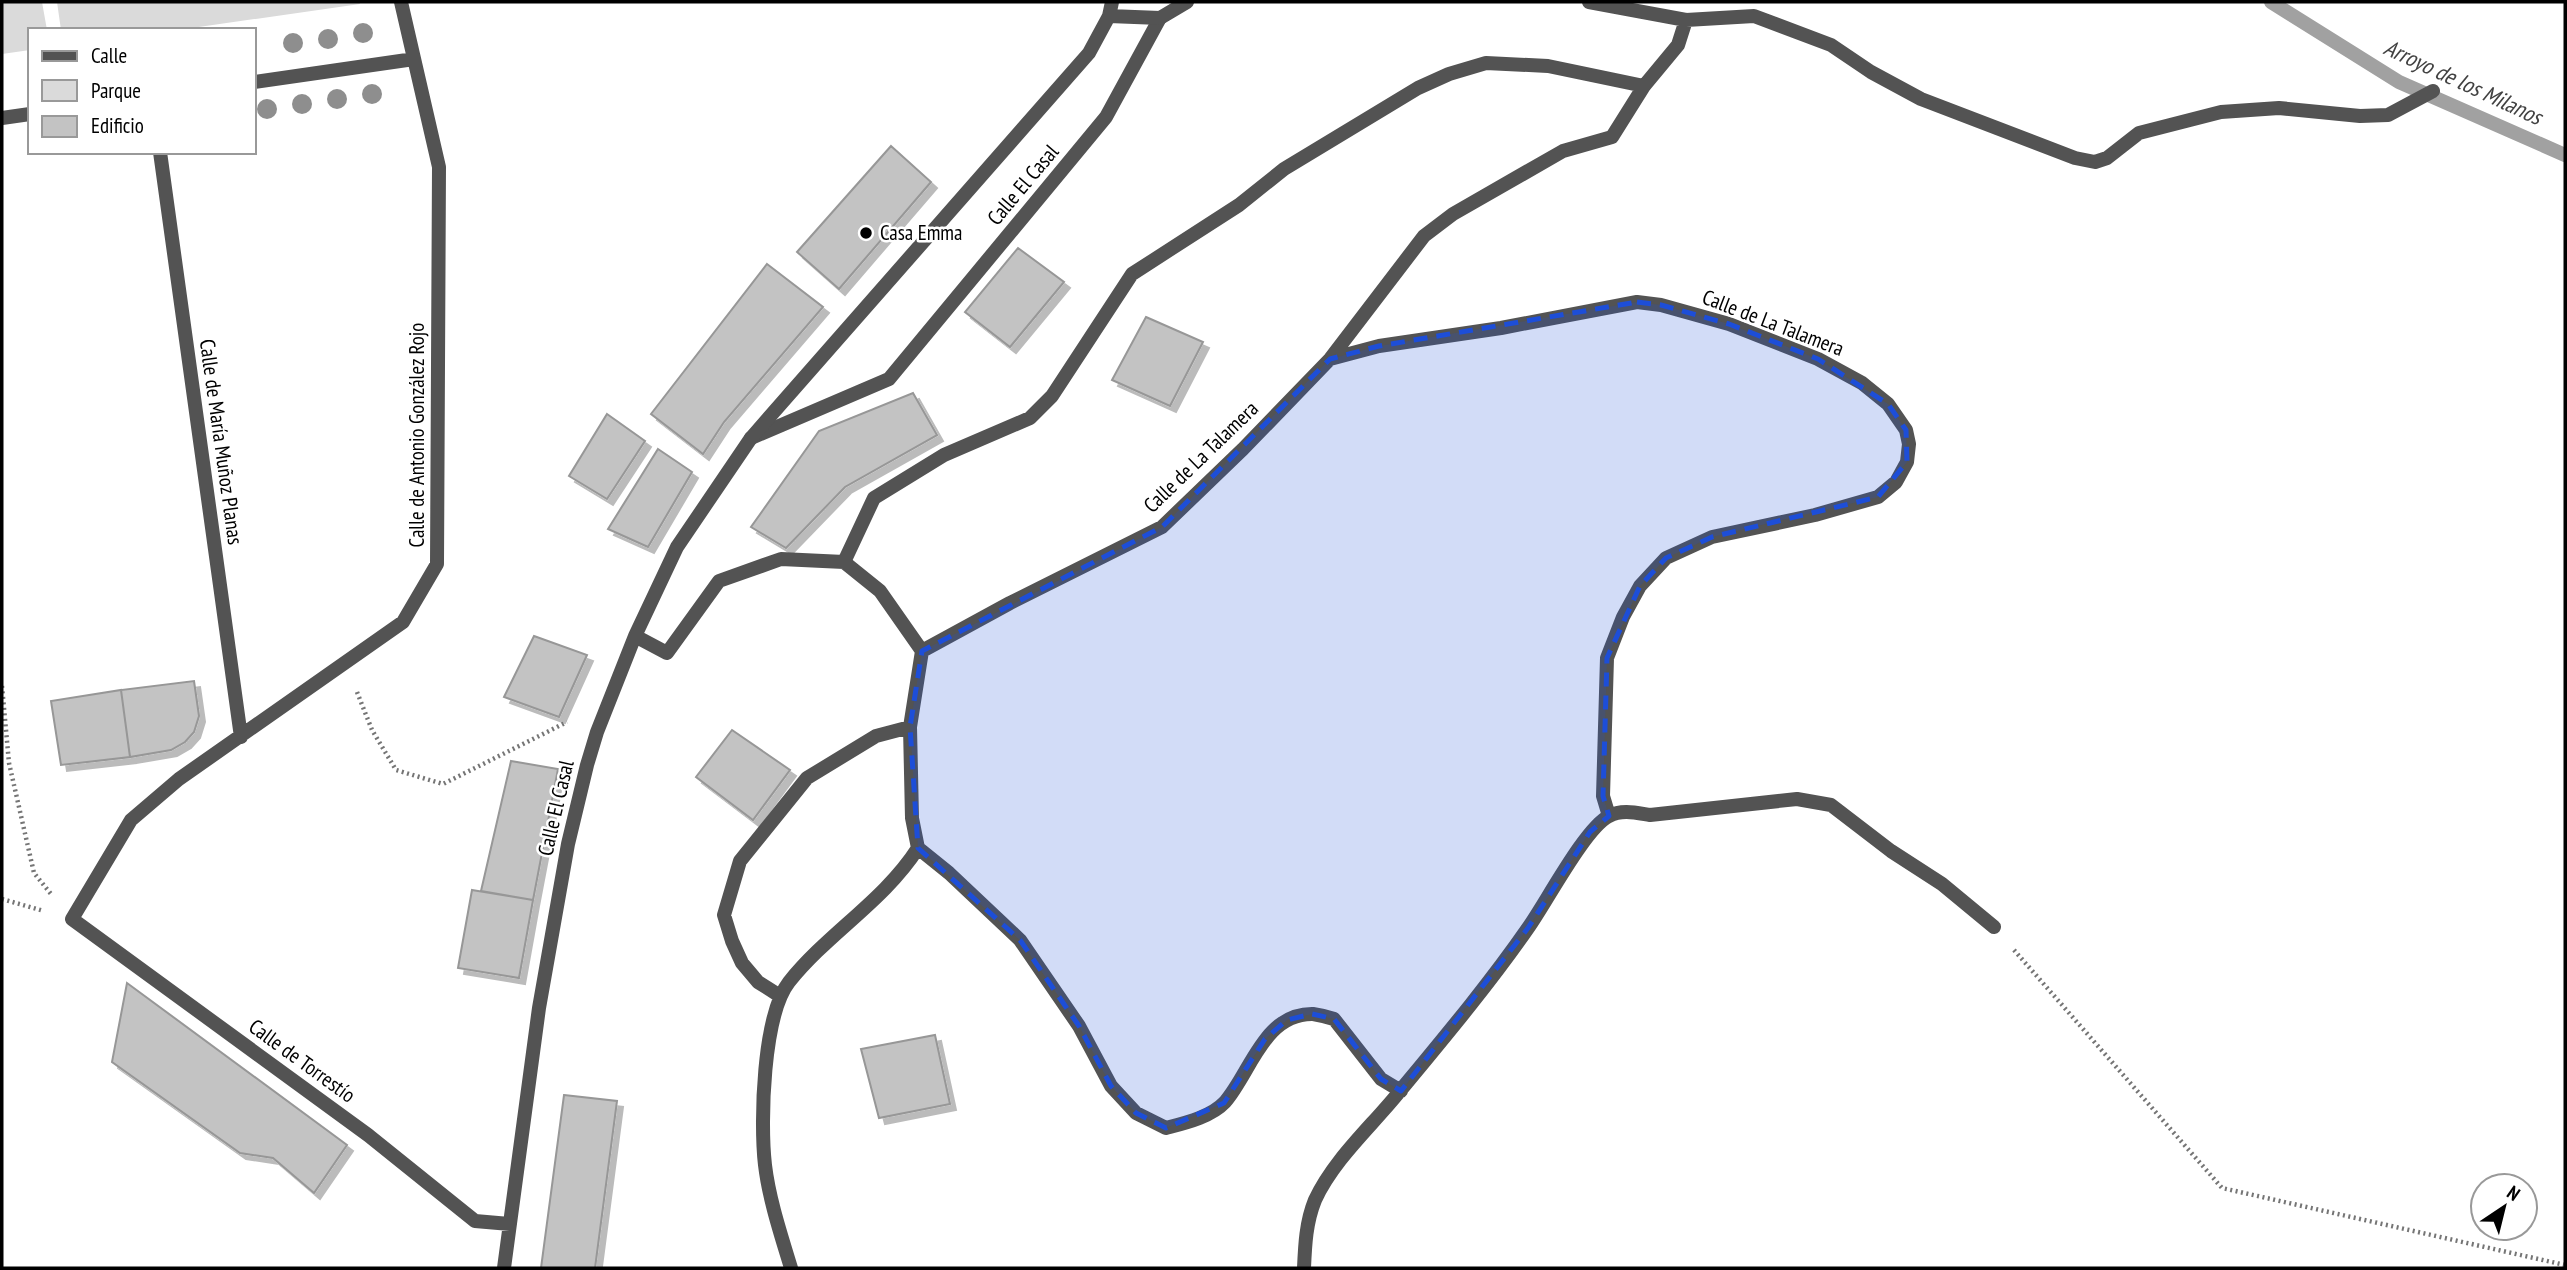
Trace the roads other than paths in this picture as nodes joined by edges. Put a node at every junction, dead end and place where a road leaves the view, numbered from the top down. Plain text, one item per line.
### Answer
1 (401, 2) edge
2 (1187, 2) edge
3 (1589, 2) edge
4 (1110, 9) edge
5 (1160, 18) junction
6 (1686, 20) junction
7 (414, 59) junction
8 (256, 82) edge
9 (1644, 86) junction
10 (2433, 91) dead end
11 (28, 114) edge
12 (2, 118) edge
13 (160, 154) edge
14 (1330, 359) junction
15 (751, 438) junction
16 (844, 562) junction
17 (635, 636) junction
18 (922, 652) junction
19 (910, 727) junction
20 (241, 737) junction
21 (1609, 816) junction
22 (918, 848) junction
23 (72, 919) joint
24 (1994, 927) road end
25 (780, 996) junction
26 (1401, 1091) junction
27 (510, 1224) junction
28 (504, 1268) edge
29 (791, 1268) edge
30 (1304, 1268) edge

1 - 7 street, Calle de Antonio González Rojo
2 - 5 street
3 - 6 street
4 - 5 street
4 - 15 street, Calle El Casal
5 - 15 street, Calle El Casal
6 - 9 street
6 - 10 street
7 - 8 street
7 - 20 street, Calle de Antonio González Rojo
9 - 14 street
9 - 16 street
11 - 12 street
13 - 20 street, Calle de María Muñoz Planas
14 - 18 street, Calle de La Talamera
14 - 21 street, Calle de La Talamera
15 - 17 street, Calle El Casal
16 - 17 street
16 - 18 street
17 - 27 street, Calle El Casal
18 - 19 street
19 - 22 street
19 - 25 street
20 - 23 street, Calle de Antonio González Rojo
21 - 24 street
21 - 26 street
22 - 25 street
22 - 26 street
23 - 27 street, Calle de Torrestío
25 - 29 street
26 - 30 street
27 - 28 street, Calle El Casal

